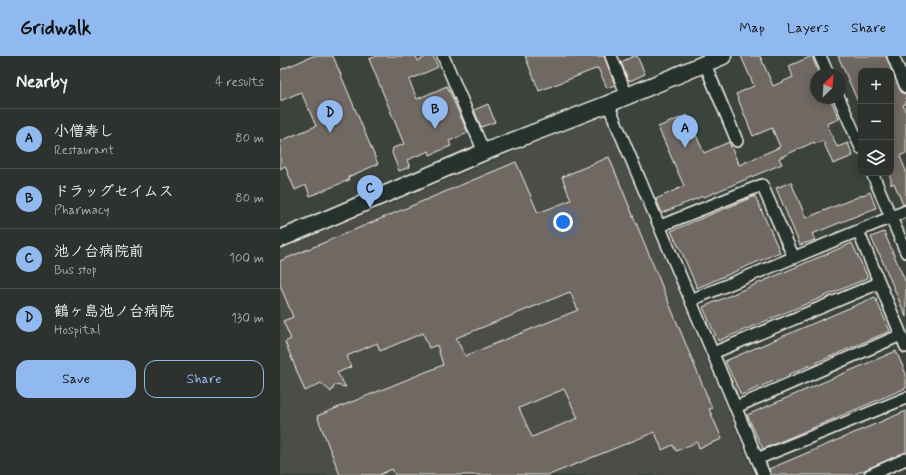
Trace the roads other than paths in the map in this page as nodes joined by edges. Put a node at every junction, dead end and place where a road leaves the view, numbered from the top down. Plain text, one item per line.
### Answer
1 (443, 56) edge
2 (611, 56) edge
3 (723, 56) edge
4 (820, 56) edge
5 (893, 56) edge
6 (705, 64) junction
7 (825, 68) edge
8 (906, 87) edge
9 (627, 96) junction
10 (608, 104) junction
11 (842, 104) edge
12 (737, 141) dead end
13 (858, 141) edge
14 (484, 152) junction
15 (873, 176) edge
16 (906, 211) edge
17 (891, 217) junction
18 (660, 226) junction
19 (858, 231) junction
20 (280, 239) edge
21 (906, 252) edge
22 (794, 258) junction
23 (879, 283) junction
24 (691, 300) junction
25 (901, 335) junction
26 (906, 347) edge
27 (713, 353) junction
28 (906, 398) edge
29 (736, 407) junction
30 (757, 459) junction
31 (906, 459) edge
32 (764, 475) edge
33 (870, 475) edge

1 - 14 street
2 - 9 street
3 - 6 street
4 - 7 street
5 - 8 street
6 - 9 street
6 - 12 street
9 - 10 street
10 - 14 street
10 - 18 street
11 - 13 street
14 - 20 street
15 - 17 street
16 - 17 street
17 - 19 street
17 - 21 street
18 - 22 street
18 - 24 street
19 - 22 street
19 - 23 street
22 - 24 street
23 - 25 street
23 - 27 street
24 - 27 street
25 - 26 street
25 - 29 street
27 - 29 street
28 - 30 street
29 - 30 street
30 - 32 street
31 - 33 street

